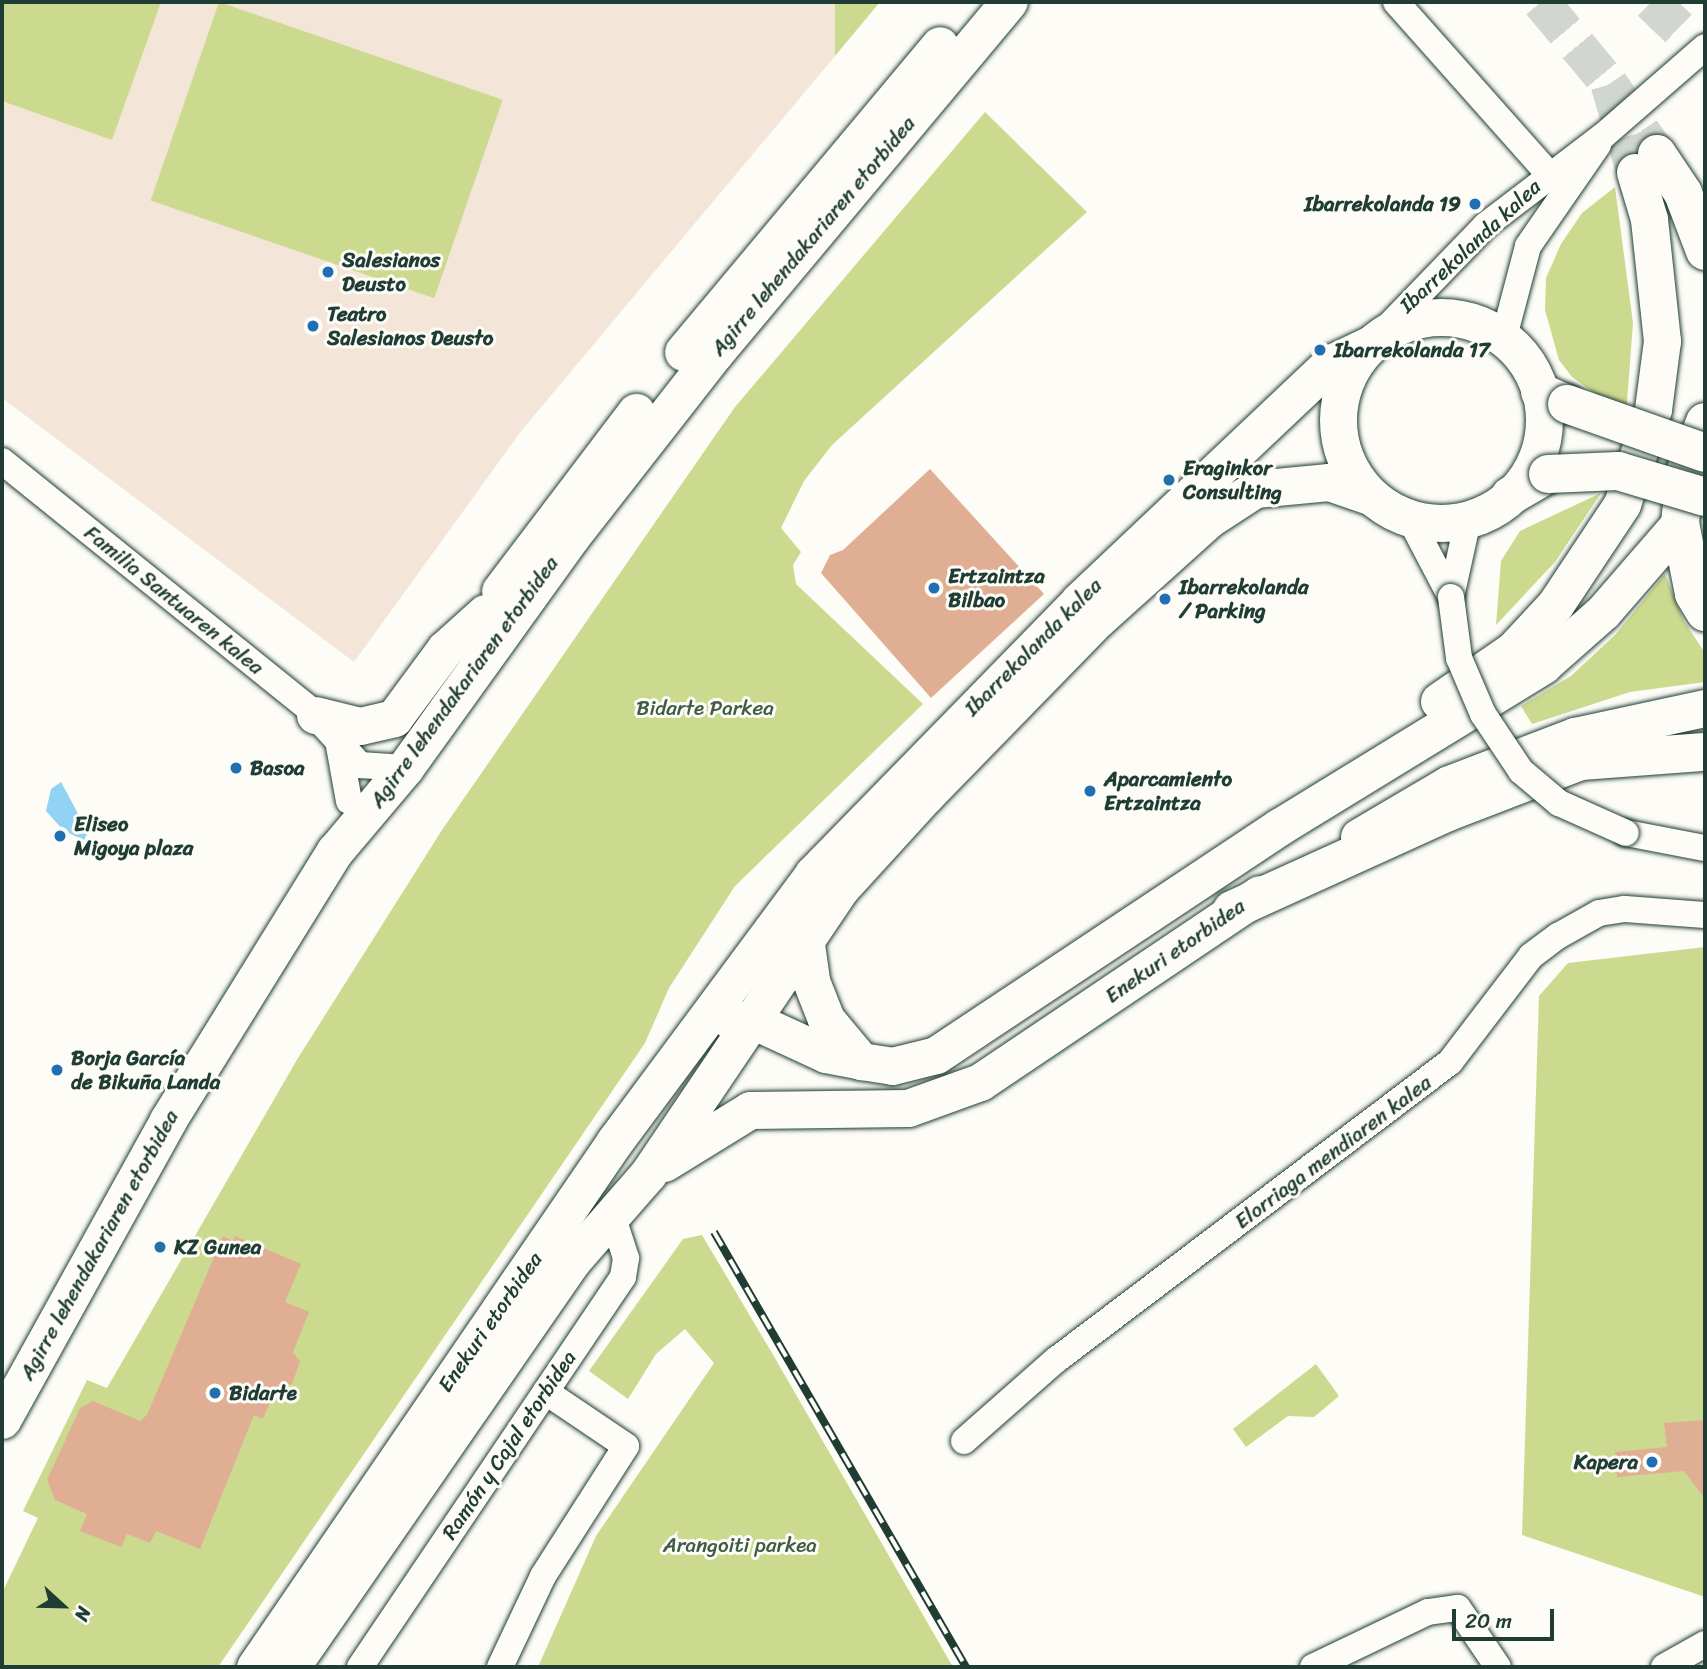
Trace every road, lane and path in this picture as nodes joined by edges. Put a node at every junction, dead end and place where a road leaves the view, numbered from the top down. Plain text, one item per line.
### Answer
1 (977, 2) edge
2 (1009, 2) edge
3 (1396, 2) edge
4 (1705, 47) edge
5 (1604, 136) junction
6 (1646, 163) joint
7 (1548, 173) junction
8 (1705, 251) edge
9 (1504, 337) junction
10 (1374, 341) junction
11 (1553, 398) junction
12 (1705, 422) edge
13 (1705, 453) edge
14 (2, 461) edge
15 (1510, 496) junction
16 (1372, 497) junction
17 (1692, 510) edge
18 (1466, 527) junction
19 (1420, 532) junction
20 (1451, 597) junction
21 (1705, 612) edge
22 (485, 613) junction
23 (1705, 708) edge
24 (316, 715) junction
25 (339, 746) junction
26 (1705, 752) edge
27 (394, 769) junction
28 (349, 801) junction
29 (1279, 827) junction
30 (1705, 848) edge
31 (1232, 910) junction
32 (1705, 915) edge
33 (806, 944) junction
34 (704, 1020) junction
35 (752, 1020) junction
36 (861, 1061) junction
37 (649, 1095) junction
38 (648, 1174) junction
39 (612, 1215) junction
40 (2, 1384) edge
41 (546, 1392) junction
42 (2, 1420) edge
43 (964, 1441) dead end
44 (1705, 1644) edge
45 (255, 1667) edge
46 (291, 1667) edge
47 (360, 1667) edge
48 (500, 1667) edge
49 (1313, 1667) edge
50 (1498, 1667) edge
51 (1664, 1667) edge

1 - 22 main road, Agirre lehendakariaren etorbidea
2 - 27 main road, Agirre lehendakariaren etorbidea
3 - 7 street
4 - 5 street, Ibarrekolanda kalea
5 - 7 street, Ibarrekolanda kalea
5 - 9 street, Ibarrekolanda kalea
6 - 8 main road
6 - 29 main road, Enekuri etorbidea
7 - 10 street, Ibarrekolanda kalea
9 - 10 main road
9 - 11 main road
10 - 16 main road
10 - 34 main road, Ibarrekolanda kalea
11 - 13 main road, bridge
11 - 15 main road
12 - 17 main road
14 - 24 street, Familia Santuaren kalea
15 - 17 main road, bridge
15 - 18 main road
16 - 19 main road
16 - 33 main road, Ibarrekolanda kalea
17 - 21 main road
17 - 29 main road, Enekuri etorbidea
18 - 19 main road
18 - 20 street
19 - 20 street
20 - 30 street, bridge
22 - 24 main road, Agirre lehendakariaren etorbidea
22 - 27 main road, Agirre lehendakariaren etorbidea
23 - 31 main road, Enekuri etorbidea
24 - 25 street, Familia Santuaren kalea
25 - 27 street, Familia Santuaren kalea
25 - 28 street, Familia Santuaren kalea
26 - 31 main road
27 - 28 main road, Agirre lehendakariaren etorbidea
27 - 42 main road, Agirre lehendakariaren etorbidea
28 - 40 main road, Agirre lehendakariaren etorbidea
29 - 36 main road, Enekuri etorbidea
31 - 38 main road, Enekuri etorbidea
32 - 43 street, Elorriaga mendiaren kalea
33 - 35 main road, Ibarrekolanda kalea
33 - 36 main road
34 - 35 main road, Enekuri etorbidea
34 - 37 main road, Enekuri etorbidea
35 - 36 main road, Enekuri etorbidea
35 - 38 main road, Enekuri etorbidea
37 - 39 main road
37 - 45 main road, Enekuri etorbidea
38 - 39 main road, Enekuri etorbidea
39 - 41 street, Ramón y Cajal etorbidea
39 - 46 main road, Enekuri etorbidea
41 - 47 street, Ramón y Cajal etorbidea
41 - 48 street
44 - 51 street
49 - 50 street

